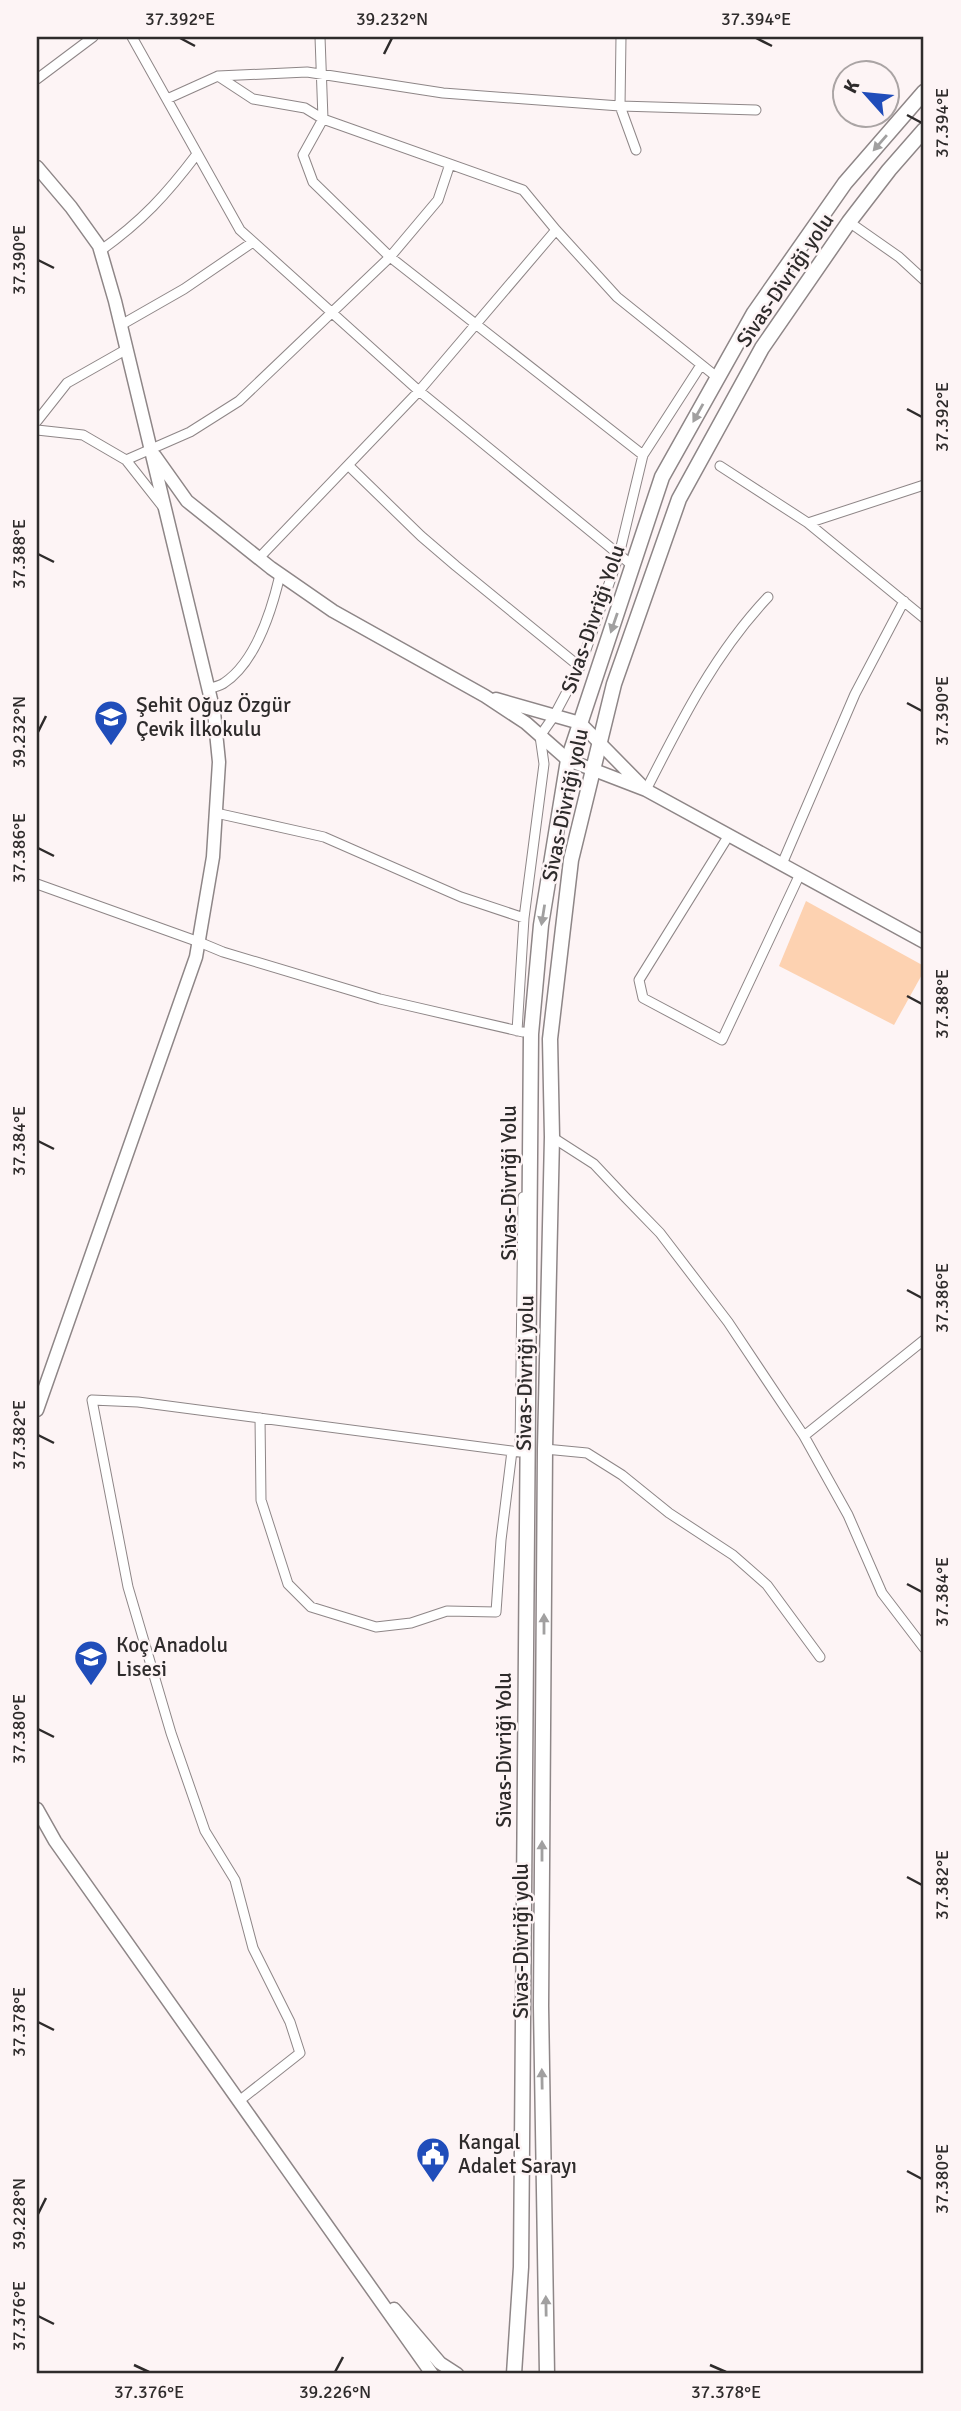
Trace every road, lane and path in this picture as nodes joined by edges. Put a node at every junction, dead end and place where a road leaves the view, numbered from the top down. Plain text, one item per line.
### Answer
1 (93, 37) edge
2 (132, 37) edge
3 (320, 37) edge
4 (621, 37) edge
5 (321, 74) junction
6 (218, 76) junction
7 (37, 79) edge
8 (924, 92) edge
9 (167, 99) junction
10 (620, 106) junction
11 (756, 110) dead end
12 (323, 119) junction
13 (924, 130) edge
14 (636, 150) dead end
15 (197, 154) junction
16 (450, 164) junction
17 (39, 175) edge
18 (849, 222) junction
19 (556, 230) junction
20 (253, 242) junction
21 (100, 251) junction
22 (390, 257) junction
23 (924, 280) edge
24 (331, 312) junction
25 (476, 324) junction
26 (121, 325) junction
27 (127, 349) junction
28 (701, 365) junction
29 (718, 378) junction
30 (419, 391) junction
31 (37, 421) edge
32 (37, 430) edge
33 (150, 450) junction
34 (643, 455) junction
35 (126, 460) junction
36 (349, 466) junction
37 (720, 466) dead end
38 (924, 485) edge
39 (164, 509) junction
40 (808, 523) junction
41 (619, 555) junction
42 (259, 558) junction
43 (633, 566) junction
44 (281, 575) junction
45 (768, 597) dead end
46 (904, 601) junction
47 (924, 618) edge
48 (580, 667) junction
49 (208, 689) junction
50 (485, 696) junction
51 (554, 716) junction
52 (580, 723) junction
53 (540, 736) junction
54 (600, 742) junction
55 (568, 760) junction
56 (593, 768) junction
57 (646, 790) junction
58 (216, 813) junction
59 (729, 835) junction
60 (782, 864) junction
61 (800, 874) junction
62 (37, 884) edge
63 (524, 918) junction
64 (199, 942) junction
65 (924, 942) edge
66 (525, 1032) junction
67 (552, 1138) junction
68 (924, 1340) edge
69 (37, 1410) edge
70 (260, 1418) junction
71 (804, 1436) junction
72 (545, 1449) junction
73 (512, 1451) junction
74 (924, 1648) edge
75 (820, 1657) dead end
76 (37, 1809) edge
77 (239, 2101) junction
78 (340, 2244) junction
79 (432, 2374) edge
80 (457, 2374) edge
81 (514, 2374) edge
82 (547, 2374) edge

1 - 7 street
2 - 9 street
3 - 5 street
4 - 10 street
5 - 6 street
5 - 10 street
5 - 12 street
6 - 9 street
6 - 12 street
8 -> 29 main road, Sivas-Divriği Yolu
9 - 15 street
10 - 11 street
10 - 14 street
12 - 16 street
12 - 22 street
13 - 18 main road, Sivas-Divriği yolu
15 - 20 street
15 - 21 street
16 - 19 street
16 - 22 street
17 - 21 street
18 - 23 street
18 - 54 main road, Sivas-Divriği yolu
19 - 25 street
19 - 28 street
20 - 24 street
20 - 26 street
21 - 26 street
22 - 24 street
22 - 25 street
24 - 30 street
24 - 33 street
25 - 30 street
25 - 34 street
26 - 27 street
27 - 31 street
27 - 33 street
28 - 29 street
28 - 34 street
29 -> 43 main road, Sivas-Divriği Yolu
30 - 36 street
30 - 41 street
32 - 35 street
33 - 35 street
33 - 39 street
33 - 42 street
34 - 41 street
35 - 39 street
36 - 42 street
36 - 48 street
37 - 40 street
38 - 40 street
39 - 49 street
40 - 46 street
41 - 43 street
41 - 48 street
42 - 44 street
43 -> 52 main road, Sivas-Divriği Yolu
44 - 49 street
44 - 50 street
45 - 57 street
46 - 47 street
46 - 60 street
48 - 51 street
49 - 58 street
50 - 51 street
50 - 53 street
51 - 52 street
51 - 53 street
52 - 54 street
52 - 55 main road, Sivas-Divriği Yolu
53 - 55 street
53 - 63 street
54 - 56 main road, Sivas-Divriği yolu
54 - 57 street
55 - 56 street
55 -> 66 main road, Sivas-Divriği Yolu
56 - 57 street
56 - 67 main road, Sivas-Divriği yolu
57 - 59 street
58 - 63 street
58 - 64 street
59 - 60 street
59 - 61 street
60 - 61 street
61 - 65 street
62 - 64 street
63 - 66 street
64 - 66 street
64 - 69 street
66 - 73 street
66 - 81 main road, Sivas-Divriği Yolu
67 - 71 street
67 - 72 main road, Sivas-Divriği yolu
68 - 71 street
70 - 73 street
70 - 73 street
70 - 77 street
71 - 74 street
72 - 75 street
82 -> 72 main road, Sivas-Divriği yolu
76 - 77 street
77 - 78 street
78 - 79 street
78 - 80 street

